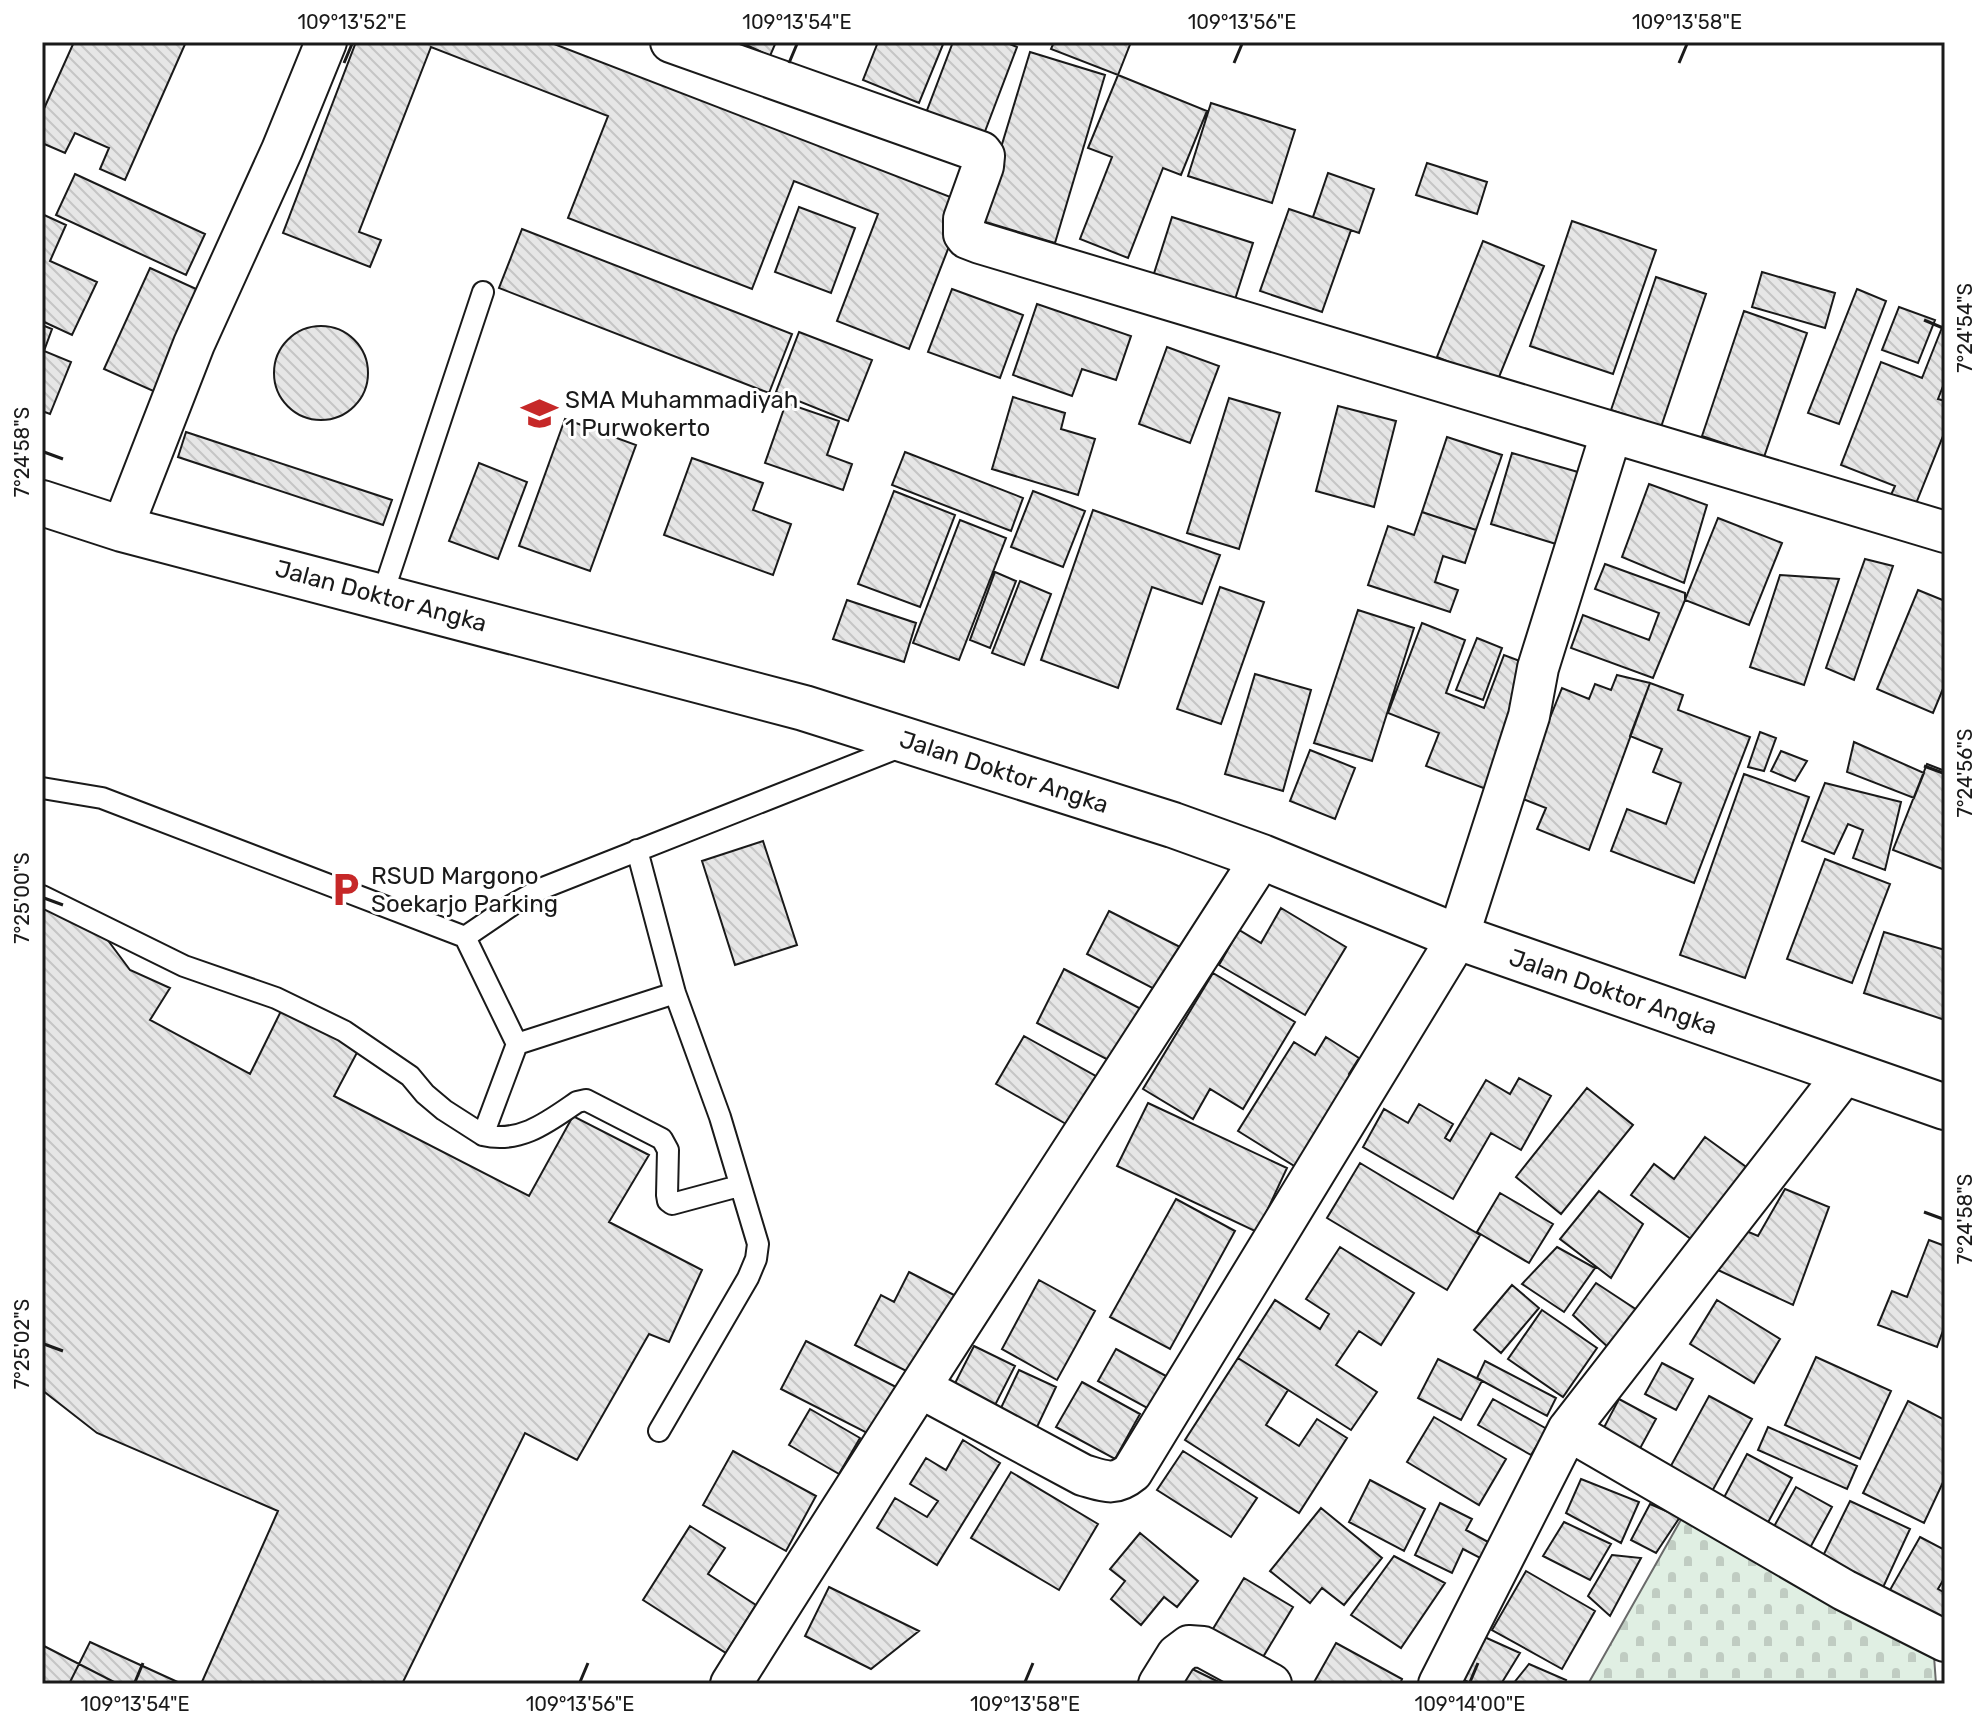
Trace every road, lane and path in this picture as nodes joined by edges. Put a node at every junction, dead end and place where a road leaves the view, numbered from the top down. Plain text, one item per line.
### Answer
1 (326, 42) edge
2 (691, 45) edge
3 (483, 292) dead end
4 (1611, 434) junction
5 (42, 503) edge
6 (122, 529) junction
7 (1945, 532) edge
8 (382, 596) junction
9 (912, 743) junction
10 (42, 788) edge
11 (637, 850) junction
12 (1262, 857) junction
13 (42, 896) edge
14 (465, 937) junction
15 (1458, 937) junction
16 (675, 993) junction
17 (517, 1044) junction
18 (1845, 1073) junction
19 (1945, 1107) edge
20 (483, 1135) junction
21 (739, 1186) junction
22 (921, 1388) junction
23 (1568, 1430) junction
24 (659, 1431) dead end
25 (1945, 1641) edge
26 (731, 1684) edge
27 (1159, 1684) edge
28 (1271, 1684) edge
29 (1439, 1684) edge

1 - 6 street
2 - 4 street
3 - 8 lane
4 - 7 street
4 - 15 street
5 - 6 street, Jalan Doktor Angka
6 - 8 street, Jalan Doktor Angka
8 - 9 street, Jalan Doktor Angka
9 - 11 lane
9 - 12 street, Jalan Doktor Angka
10 - 14 lane
11 - 14 lane
11 - 16 lane
12 - 15 street, Jalan Doktor Angka
12 - 22 street
13 - 20 lane
14 - 17 lane
15 - 18 street, Jalan Doktor Angka
15 - 22 street
16 - 17 lane
16 - 21 lane
17 - 20 lane
18 - 19 street, Jalan Doktor Angka
18 - 23 street
20 - 21 lane
21 - 24 lane
22 - 26 street
23 - 25 street
23 - 29 street
27 - 28 street

